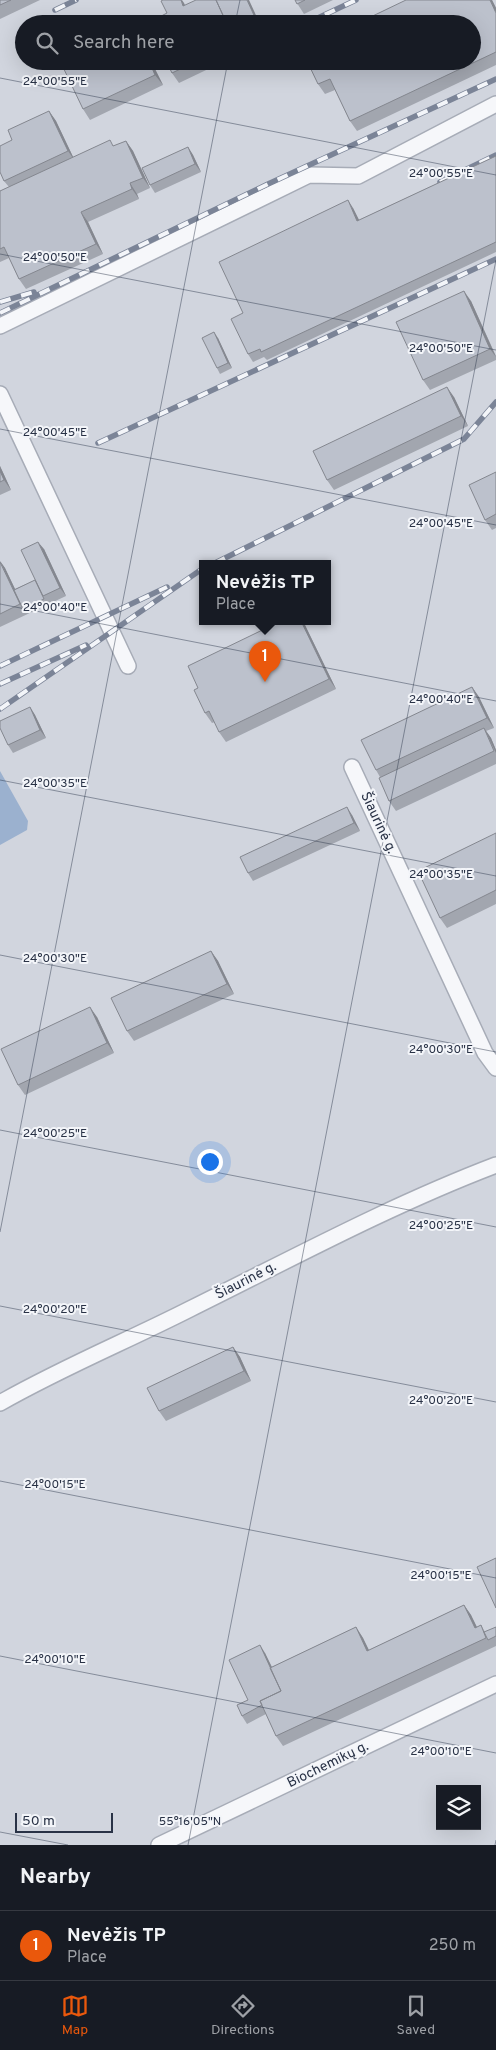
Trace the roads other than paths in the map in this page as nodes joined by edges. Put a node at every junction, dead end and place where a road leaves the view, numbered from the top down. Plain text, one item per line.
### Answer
1 (496, 104) edge
2 (0, 326) edge
3 (0, 394) edge
4 (128, 666) dead end
5 (352, 767) dead end
6 (496, 1068) edge
7 (496, 1165) edge
8 (0, 1403) edge
9 (496, 1684) edge
10 (159, 1845) edge

1 - 2 street
3 - 4 street
5 - 6 street, Šiaurinė g.
7 - 8 street, Šiaurinė g.
9 - 10 street, Biochemikų g.

